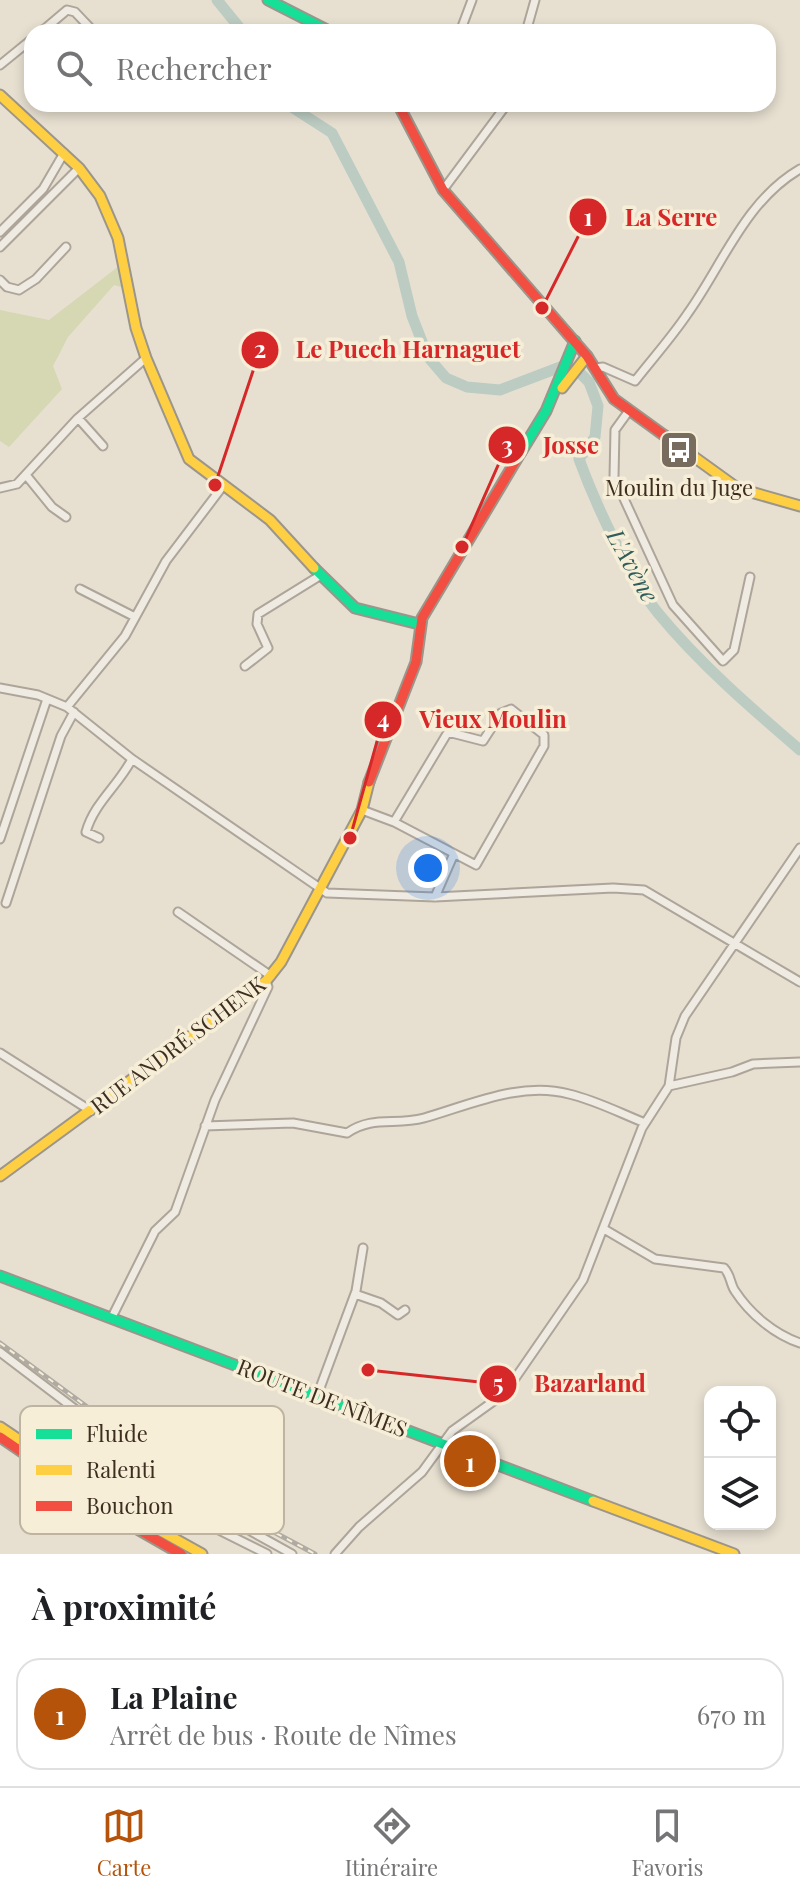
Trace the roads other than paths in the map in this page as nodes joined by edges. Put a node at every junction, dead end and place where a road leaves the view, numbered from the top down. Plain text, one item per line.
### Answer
1 (268, 0) edge
2 (472, 0) edge
3 (535, 0) edge
4 (50, 24) edge
5 (86, 24) edge
6 (315, 24) edge
7 (463, 24) edge
8 (528, 24) edge
9 (24, 46) edge
10 (0, 65) edge
11 (0, 95) edge
12 (405, 112) edge
13 (501, 112) edge
14 (64, 153) junction
15 (79, 168) junction
16 (800, 169) edge
17 (443, 190) junction
18 (0, 232) edge
19 (0, 247) edge
20 (66, 247) dead end
21 (0, 280) edge
22 (575, 341) junction
23 (146, 358) junction
24 (583, 359) junction
25 (595, 368) junction
26 (566, 377) junction
27 (628, 412) junction
28 (78, 418) junction
29 (103, 446) dead end
30 (26, 475) junction
31 (223, 486) junction
32 (0, 488) edge
33 (800, 506) edge
34 (66, 517) dead end
35 (321, 575) junction
36 (750, 577) dead end
37 (80, 589) dead end
38 (135, 617) junction
39 (419, 624) junction
40 (245, 666) dead end
41 (0, 688) edge
42 (47, 699) junction
43 (71, 710) junction
44 (132, 759) junction
45 (362, 810) junction
46 (394, 822) junction
47 (99, 838) dead end
48 (0, 839) edge
49 (800, 848) edge
50 (453, 856) junction
51 (319, 889) junction
52 (435, 897) junction
53 (6, 903) dead end
54 (178, 912) dead end
55 (735, 946) junction
56 (268, 978) junction
57 (800, 982) edge
58 (0, 1053) edge
59 (800, 1062) edge
60 (669, 1086) junction
61 (91, 1111) junction
62 (645, 1123) junction
63 (205, 1126) junction
64 (0, 1176) edge
65 (604, 1229) junction
66 (363, 1248) dead end
67 (0, 1276) edge
68 (355, 1294) junction
69 (405, 1310) dead end
70 (112, 1317) junction
71 (800, 1343) edge
72 (0, 1352) edge
73 (317, 1396) junction
74 (72, 1406) edge
75 (0, 1427) edge
76 (0, 1437) edge
77 (20, 1440) edge
78 (440, 1444) junction
79 (20, 1451) edge
80 (146, 1534) edge
81 (166, 1534) edge
82 (227, 1534) edge
83 (256, 1534) edge
84 (710, 1550) edge
85 (181, 1554) edge
86 (202, 1554) edge
87 (267, 1554) edge
88 (292, 1554) edge
89 (335, 1554) edge
90 (734, 1554) edge

1 - 6 main road
2 - 7 street
3 - 8 street
4 - 5 street
9 - 10 street
11 - 14 main road
12 - 17 main road
13 - 17 street
14 - 15 main road
14 - 18 street
15 - 19 street
15 - 23 main road
16 - 25 street
17 - 22 main road
20 - 21 street
22 - 24 main road
22 - 26 main road, RUE ANDRÉ SCHENK
23 - 28 street
23 - 31 main road
24 - 25 main road
24 - 26 main road, RUE ANDRÉ SCHENK
25 - 27 main road
26 - 39 main road, RUE ANDRÉ SCHENK
27 - 33 main road
27 - 36 street
28 - 29 street
28 - 30 street
30 - 32 street
30 - 34 street
31 - 35 main road
31 - 38 street
35 - 39 main road
35 - 40 street
37 - 38 street
38 - 43 street
39 - 45 main road, RUE ANDRÉ SCHENK
41 - 42 street
42 - 43 street
42 - 48 street
43 - 44 street
43 - 53 street
44 - 47 street
44 - 51 street
45 - 46 street
45 - 51 main road, RUE ANDRÉ SCHENK
46 - 50 street
46 - 50 street
49 - 55 street
50 - 52 street
51 - 52 street
51 - 56 main road, RUE ANDRÉ SCHENK
52 - 55 street
54 - 56 street
55 - 57 street
55 - 60 street
56 - 61 main road, RUE ANDRÉ SCHENK
56 - 63 street
58 - 61 street
59 - 60 street
60 - 62 street
61 - 64 main road, RUE ANDRÉ SCHENK
62 - 63 street
62 - 65 street
63 - 70 street
65 - 71 street
65 - 78 street
66 - 68 street
67 - 70 main road, ROUTE DE NÎMES
68 - 69 street
68 - 73 street
70 - 73 main road, ROUTE DE NÎMES
72 - 74 street
73 - 78 main road, ROUTE DE NÎMES
75 - 77 main road
76 - 79 main road
78 - 84 main road, ROUTE DE NÎMES
78 - 89 street
80 - 85 main road
81 - 86 main road
82 - 87 street
83 - 88 street
84 - 90 main road, ROUTE DE NÎMES

